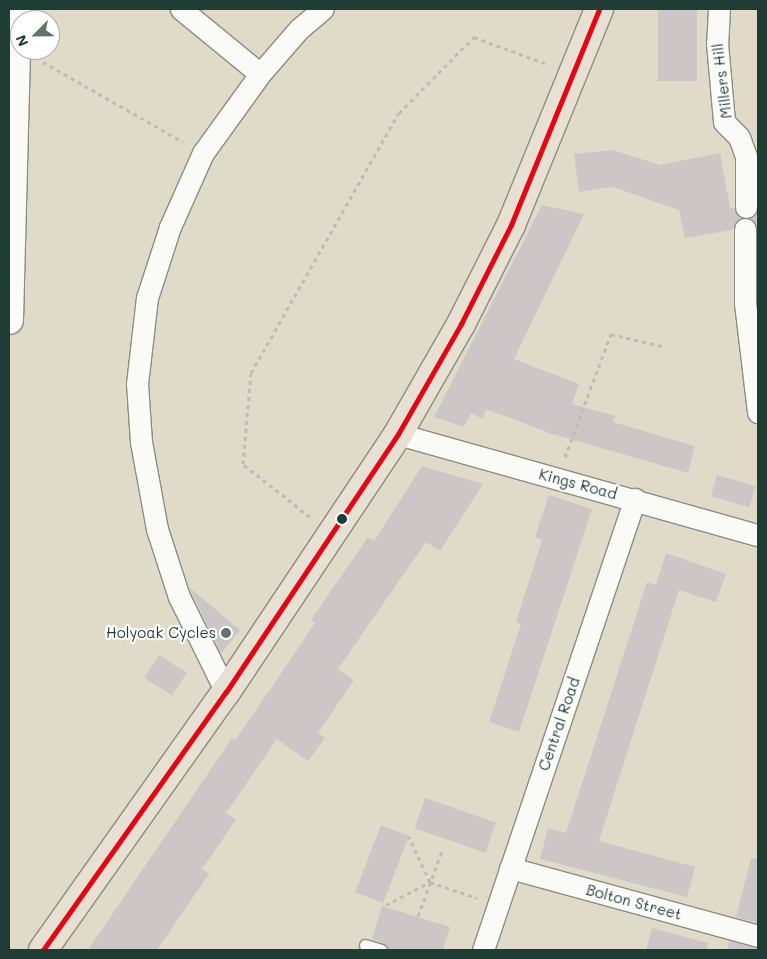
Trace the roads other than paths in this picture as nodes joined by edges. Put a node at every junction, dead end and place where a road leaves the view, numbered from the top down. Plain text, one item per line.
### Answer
1 (17, 9) edge
2 (181, 9) edge
3 (323, 9) edge
4 (599, 9) edge
5 (719, 9) edge
6 (260, 74) junction
7 (746, 207) dead end
8 (745, 230) dead end
9 (9, 320) edge
10 (758, 412) edge
11 (398, 434) junction
12 (635, 499) junction
13 (758, 535) edge
14 (226, 692) junction
15 (510, 868) junction
16 (758, 936) edge
17 (365, 945) dead end
18 (43, 950) edge
19 (381, 950) edge
20 (483, 950) edge

1 - 9 street
2 - 6 street
3 - 6 street
4 - 11 main road
5 - 7 street, Millers Hill
6 - 14 street
8 - 10 street
11 - 12 street, Kings Road
11 - 14 main road
12 - 13 street, Kings Road
12 - 15 street, Central Road
14 - 18 main road
15 - 16 street, Bolton Street
15 - 20 street, Central Road
17 - 19 lane

